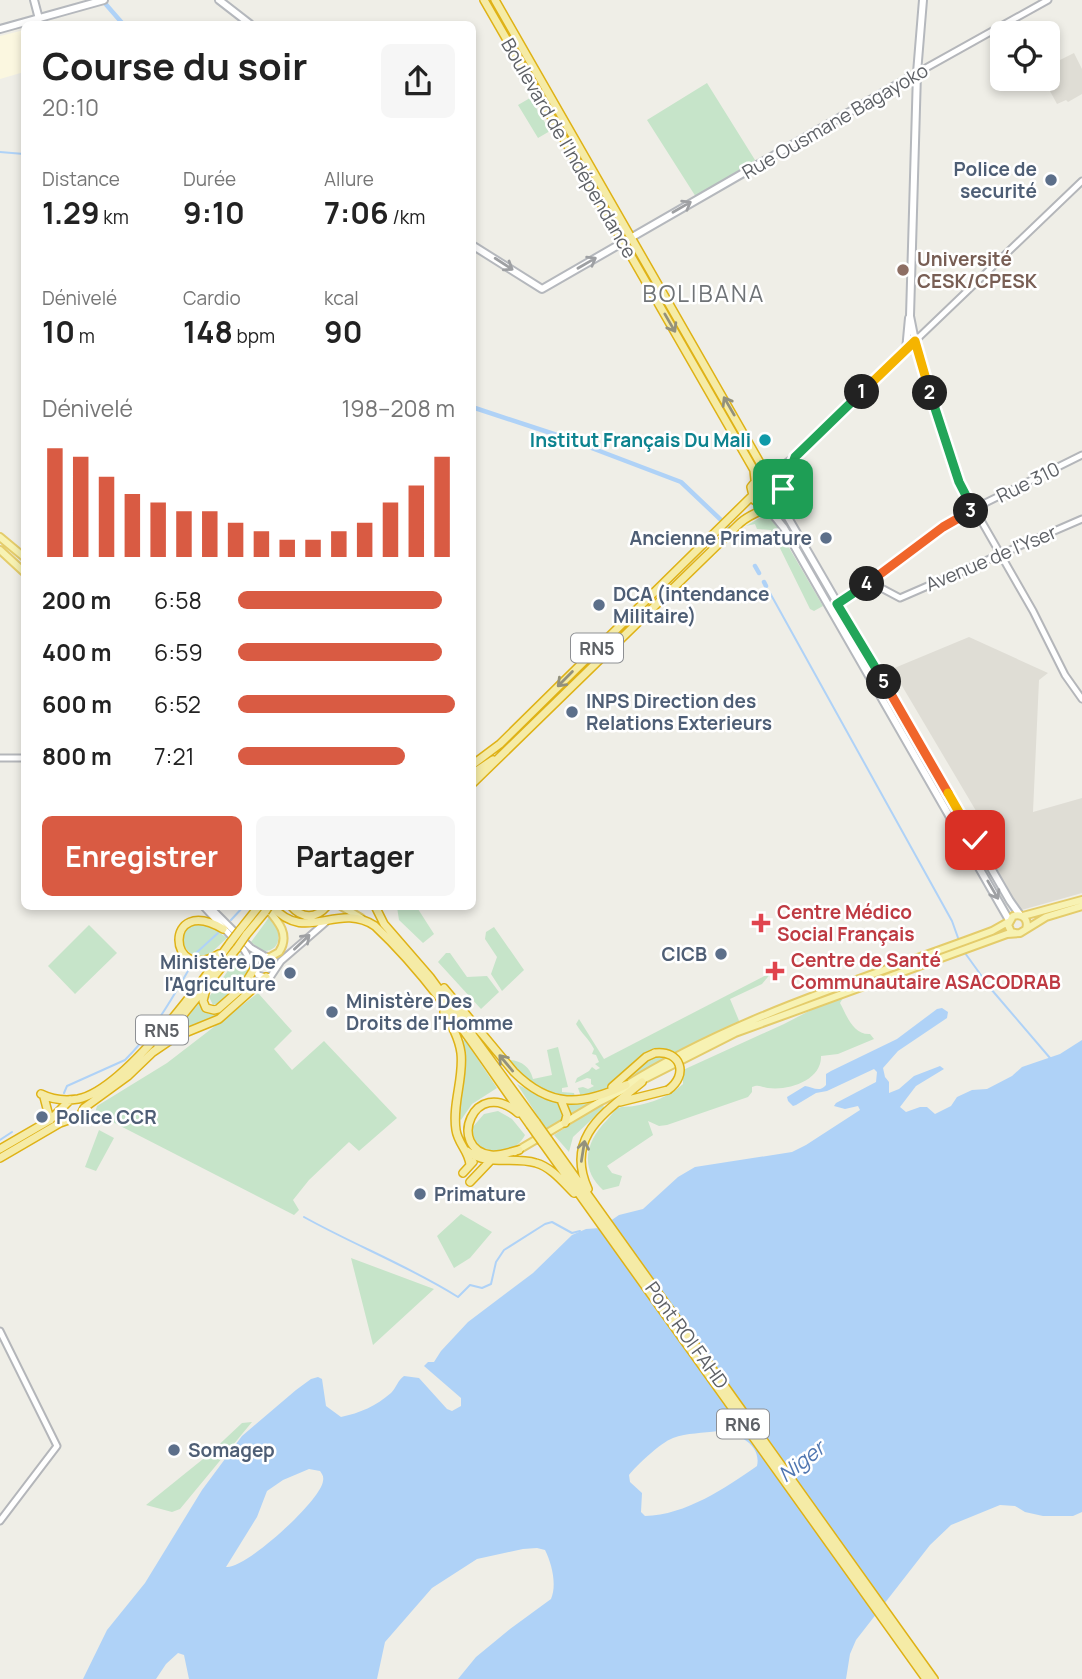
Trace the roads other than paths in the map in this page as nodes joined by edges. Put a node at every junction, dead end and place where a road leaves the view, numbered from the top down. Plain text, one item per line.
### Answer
1 (34, 0) edge
2 (104, 0) edge
3 (219, 0) edge
4 (484, 0) edge
5 (495, 0) edge
6 (1048, 0) edge
7 (921, 3) edge
8 (39, 19) junction
9 (31, 21) edge
10 (246, 21) edge
11 (21, 24) edge
12 (0, 29) edge
13 (917, 73) junction
14 (1082, 181) edge
15 (632, 237) junction
16 (623, 242) junction
17 (476, 248) edge
18 (909, 316) junction
19 (915, 341) junction
20 (906, 350) junction
21 (1082, 455) edge
22 (795, 457) junction
23 (769, 475) junction
24 (755, 480) junction
25 (783, 489) junction
26 (752, 496) junction
27 (780, 500) junction
28 (767, 507) junction
29 (973, 509) junction
30 (1082, 519) edge
31 (0, 537) edge
32 (0, 550) edge
33 (21, 554) edge
34 (999, 554) junction
35 (21, 569) edge
36 (870, 582) junction
37 (834, 606) junction
38 (1080, 690) edge
39 (1082, 699) edge
40 (502, 754) junction
41 (0, 758) edge
42 (21, 758) edge
43 (476, 762) edge
44 (476, 771) edge
45 (476, 780) edge
46 (1082, 900) edge
47 (1082, 906) edge
48 (206, 910) edge
49 (213, 910) edge
50 (263, 910) edge
51 (267, 910) edge
52 (269, 910) edge
53 (295, 910) edge
54 (324, 910) edge
55 (345, 910) edge
56 (375, 910) edge
57 (1022, 916) junction
58 (331, 919) junction
59 (368, 921) junction
60 (1008, 921) junction
61 (223, 929) junction
62 (1026, 930) junction
63 (1017, 934) junction
64 (231, 947) junction
65 (268, 956) junction
66 (254, 967) junction
67 (276, 968) junction
68 (266, 977) junction
69 (430, 977) junction
70 (208, 986) junction
71 (429, 987) junction
72 (153, 1052) junction
73 (642, 1082) junction
74 (626, 1085) junction
75 (535, 1090) junction
76 (609, 1097) junction
77 (561, 1100) junction
78 (71, 1101) junction
79 (613, 1105) junction
80 (84, 1108) junction
81 (74, 1117) junction
82 (50, 1120) junction
83 (531, 1123) junction
84 (565, 1124) junction
85 (0, 1149) edge
86 (466, 1150) junction
87 (519, 1150) junction
88 (0, 1158) edge
89 (480, 1158) junction
90 (491, 1160) junction
91 (470, 1165) junction
92 (463, 1173) dead end
93 (470, 1182) dead end
94 (600, 1218) junction
95 (0, 1331) edge
96 (0, 1521) edge
97 (888, 1623) junction
98 (926, 1679) edge
99 (934, 1679) edge

1 - 8 main road
2 - 8 main road
3 - 10 main road
4 - 16 highway, Boulevard de l'Indépendance
5 - 15 highway, Boulevard de l'Indépendance
6 - 13 street, Rue Ousmane Bagayoko
7 - 13 main road
8 - 9 main road
11 - 12 main road
15 -> 13 main road, Rue Ousmane Bagayoko
13 - 18 main road
14 - 19 street
15 - 16 main road, Rue Ousmane Bagayoko
23 -> 15 highway, Boulevard de l'Indépendance
17 -> 16 main road, Rue Ousmane Bagayoko
16 -> 24 highway, Boulevard de l'Indépendance
18 - 19 main road
18 - 20 main road
19 - 20 main road
19 - 29 street
20 - 22 main road
21 - 29 street, Rue 310
22 - 23 main road
22 - 25 main road
23 - 24 highway
23 - 25 highway
24 - 26 highway
25 - 27 highway
26 - 28 highway
26 -> 43 highway, RN5
27 - 28 highway
27 - 37 main road
28 - 37 main road
28 - 40 highway, RN5
29 - 34 street
29 - 36 street, Rue 310
30 - 34 street, Avenue de l'Yser
31 - 33 main road
32 - 35 main road
34 - 36 street, Avenue de l'Yser
34 - 38 street
36 - 37 street, Rue 310
37 - 57 main road
37 -> 60 main road
38 - 39 street
40 - 44 highway, RN5
40 - 45 highway
41 - 42 street
46 - 57 main road
47 - 62 main road
48 - 61 street
49 - 65 street
50 - 64 highway, RN5, bridge
51 - 65 main road
52 - 58 highway
53 - 54 highway
55 - 59 main road
56 - 69 highway, RN6
57 - 60 main road
57 - 62 main road
58 - 59 highway
67 -> 58 street
59 - 71 highway, RN6
60 - 63 main road
60 - 74 main road
61 - 64 highway
61 - 66 street
62 - 63 main road
63 - 73 main road
64 - 70 highway, RN5
64 - 78 highway, RN5
65 - 66 street
65 - 67 street
66 - 68 street
66 - 70 highway
67 - 68 street
68 - 72 highway
75 -> 69 highway
69 - 83 highway, RN6
70 - 72 highway, RN5
71 - 83 highway, RN6
71 - 86 highway
72 - 80 highway, RN5
73 - 76 main road
73 - 79 highway
74 - 76 main road
74 - 77 highway
75 - 77 highway
75 - 79 highway, bridge
76 - 84 main road
77 - 84 highway
78 - 80 highway
78 - 81 highway
78 - 82 highway, RN5
78 - 82 highway
94 -> 79 highway
80 - 81 highway, RN5
81 - 88 highway, RN5
82 - 85 highway, RN5
83 - 87 highway
83 - 94 highway, RN6, bridge
84 - 87 main road
86 - 89 highway
86 - 91 highway
87 - 90 main road
89 - 90 highway
89 - 91 highway
90 - 93 highway
90 - 94 highway
91 - 92 highway
94 - 97 highway, RN6
95 - 96 street
97 - 98 highway, RN6
97 - 99 highway, RN6

